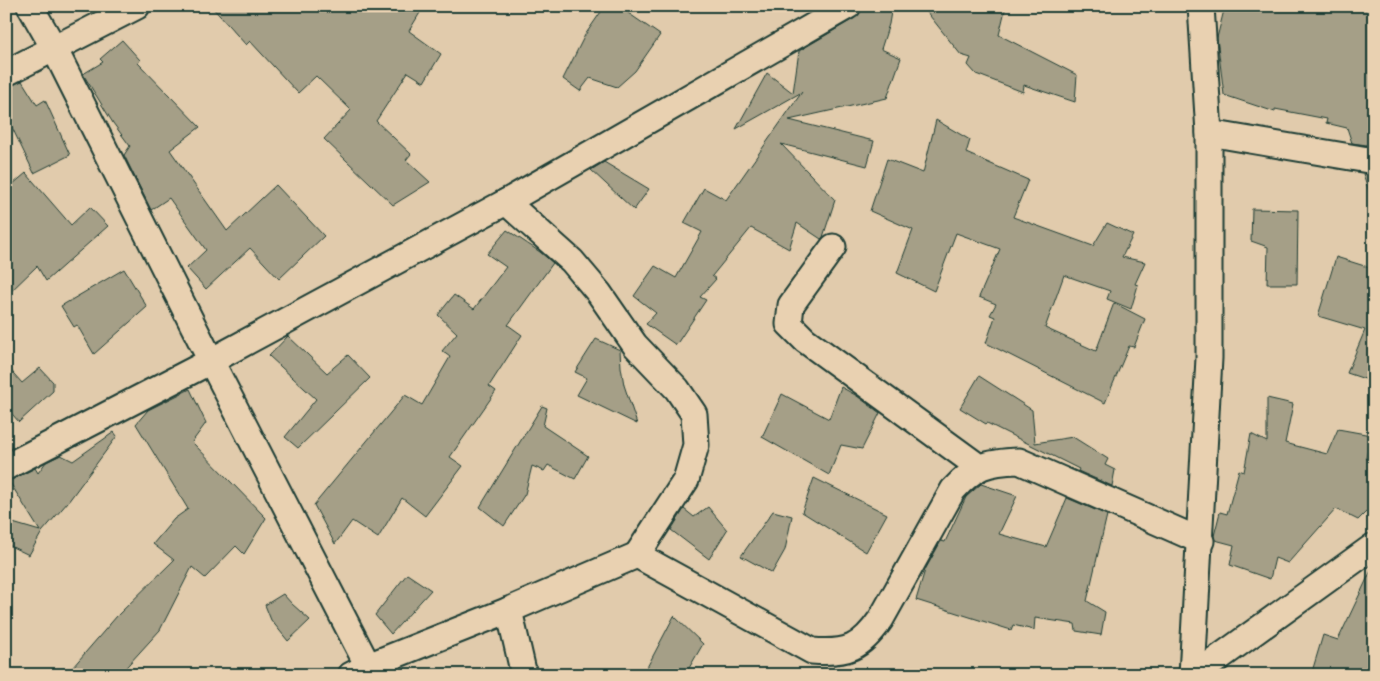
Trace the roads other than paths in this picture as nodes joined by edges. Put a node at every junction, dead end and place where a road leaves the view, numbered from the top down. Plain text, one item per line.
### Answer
1 (30, 6) edge
2 (136, 6) edge
3 (848, 6) edge
4 (1201, 6) edge
5 (54, 48) junction
6 (6, 73) edge
7 (1209, 133) junction
8 (1374, 161) edge
9 (506, 202) junction
10 (832, 247) dead end
11 (211, 361) junction
12 (6, 467) edge
13 (980, 467) junction
14 (1201, 541) junction
15 (1374, 546) edge
16 (637, 555) junction
17 (509, 610) junction
18 (360, 670) edge
19 (524, 675) edge
20 (1194, 675) edge

1 - 5 street
2 - 5 street
3 - 9 street
4 - 7 street
5 - 6 street
5 - 11 street
7 - 8 street
7 - 14 street
9 - 11 street
9 - 16 street
10 - 13 street
11 - 12 street
11 - 18 street
13 - 14 street
13 - 16 street
14 - 20 street
15 - 20 street
16 - 17 street
17 - 18 street
17 - 19 street

